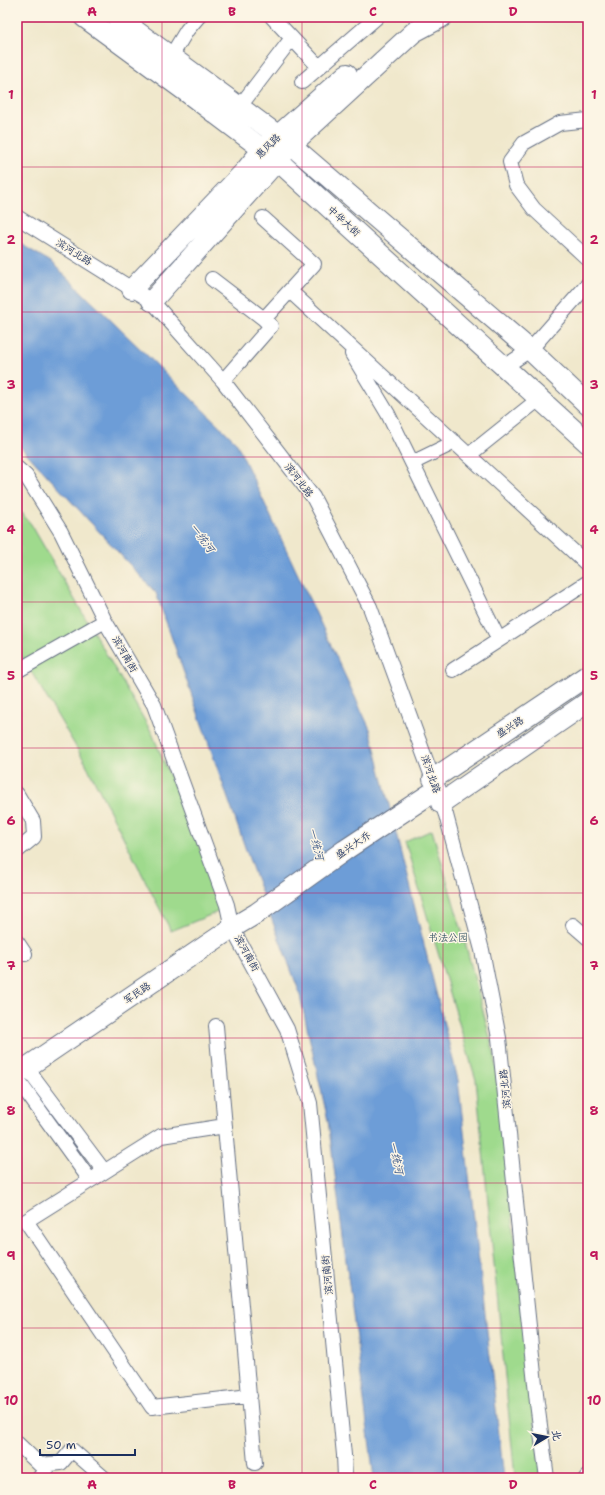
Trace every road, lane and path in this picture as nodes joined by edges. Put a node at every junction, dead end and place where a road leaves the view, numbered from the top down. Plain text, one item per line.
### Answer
1 (84, 17) edge
2 (117, 17) edge
3 (198, 17) edge
4 (272, 17) edge
5 (377, 17) edge
6 (416, 17) edge
7 (442, 17) edge
8 (292, 38) junction
9 (166, 64) junction
10 (319, 67) junction
11 (302, 82) dead end
12 (240, 107) junction
13 (588, 120) edge
14 (228, 122) junction
15 (284, 140) junction
16 (270, 155) junction
17 (17, 216) edge
18 (263, 218) dead end
19 (588, 259) edge
20 (212, 279) dead end
21 (588, 284) edge
22 (132, 289) junction
23 (290, 291) junction
24 (152, 301) junction
25 (264, 319) junction
26 (343, 340) junction
27 (530, 350) junction
28 (504, 367) junction
29 (222, 381) junction
30 (539, 399) junction
31 (588, 405) edge
32 (455, 442) junction
33 (588, 443) edge
34 (469, 455) junction
35 (412, 463) junction
36 (17, 468) edge
37 (588, 565) edge
38 (588, 582) edge
39 (105, 621) junction
40 (499, 640) junction
41 (453, 670) dead end
42 (17, 671) edge
43 (588, 675) edge
44 (588, 702) edge
45 (437, 790) junction
46 (17, 794) edge
47 (17, 852) edge
48 (257, 914) joint
49 (573, 925) dead end
50 (232, 928) junction
51 (588, 938) edge
52 (17, 942) edge
53 (25, 954) dead end
54 (216, 1026) dead end
55 (21, 1074) edge
56 (225, 1126) junction
57 (104, 1171) junction
58 (90, 1180) junction
59 (250, 1396) junction
60 (17, 1443) edge
61 (255, 1463) dead end
62 (51, 1464) junction
63 (588, 1476) edge
64 (40, 1478) edge
65 (104, 1478) edge
66 (345, 1478) edge
67 (547, 1478) edge
68 (586, 1478) edge

1 - 9 street, 中华大街
2 - 9 street, 中华大街
3 - 9 street
4 - 8 street
5 - 10 street
6 - 15 street, 惠风路
7 - 15 street
8 - 10 street
8 - 12 street
9 - 12 street, 中华大街
9 - 14 street, 中华大街
10 - 11 street
12 - 14 street
12 - 15 street, 中华大街
13 - 19 street
14 - 16 street, 中华大街
15 - 16 street, 惠风路
15 - 27 street, 中华大街
16 - 22 street, 惠风路
16 - 24 street
16 - 28 street, 中华大街
17 - 22 street, 滨河北路
18 - 23 street
20 - 25 street
21 - 27 street
22 - 24 street, 滨河北路
23 - 25 street
23 - 26 street
24 - 29 street, 滨河北路
25 - 29 street
26 - 32 street
26 - 35 street
27 - 28 street
27 - 31 street, 中华大街
28 - 30 street, 中华大街
29 - 45 street, 滨河北路
30 - 33 street, 中华大街
30 - 34 street
32 - 34 street
32 - 35 street
34 - 37 street
35 - 40 street
36 - 39 street, 滨河南街
38 - 40 street
39 - 42 street
39 - 50 street, 滨河南街
40 - 41 street
43 - 45 street, 盛兴路
44 - 45 street
45 - 48 street, 盛兴大乔
45 - 67 street, 滨河北路
46 - 47 street
48 - 50 street, 军民路
49 - 51 street
50 - 55 street, 军民路
50 - 66 street, 滨河南街
52 - 53 street
54 - 56 street
55 - 57 street
55 - 58 street
56 - 57 street
56 - 59 street
57 - 58 street
58 - 59 street
59 - 61 street
60 - 62 street
62 - 64 street
62 - 65 street
63 - 68 street

